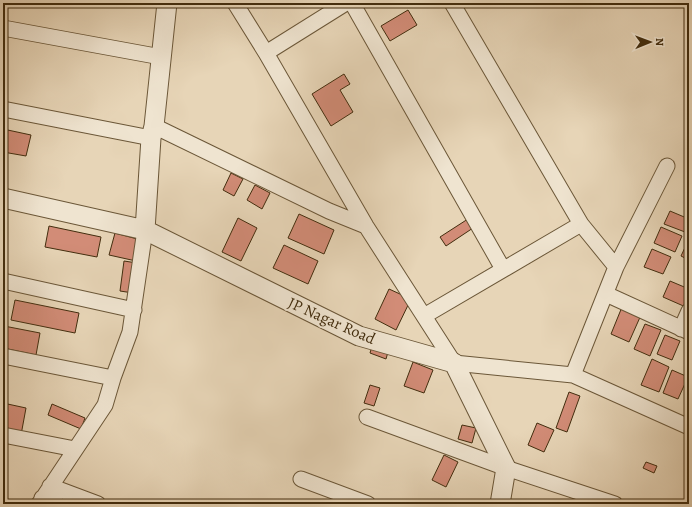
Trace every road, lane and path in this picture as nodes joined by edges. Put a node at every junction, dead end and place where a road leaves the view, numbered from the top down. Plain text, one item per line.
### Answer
1 (167, 3) edge
2 (235, 3) edge
3 (346, 3) edge
4 (352, 3) edge
5 (452, 3) edge
6 (3, 28) edge
7 (266, 53) junction
8 (161, 57) junction
9 (3, 109) edge
10 (152, 132) junction
11 (667, 166) dead end
12 (3, 198) edge
13 (581, 224) junction
14 (366, 226) junction
15 (145, 230) junction
16 (616, 267) junction
17 (503, 269) junction
18 (3, 281) edge
19 (606, 294) junction
20 (134, 310) junction
21 (689, 311) edge
22 (424, 316) junction
23 (685, 330) edge
24 (3, 356) edge
25 (454, 363) junction
26 (573, 375) junction
27 (113, 378) junction
28 (367, 417) dead end
29 (689, 427) edge
30 (3, 435) edge
31 (74, 449) junction
32 (506, 468) junction
33 (301, 480) dead end
34 (44, 496) edge
35 (58, 504) edge
36 (98, 504) edge
37 (368, 504) edge
38 (500, 504) edge
39 (615, 504) edge

1 - 8 street
2 - 7 street
3 - 7 street
4 - 17 street
5 - 13 street
6 - 8 street
7 - 14 street
8 - 10 street
9 - 10 street
10 - 14 street
10 - 15 street
11 - 16 street
12 - 15 street, JP Nagar Road
13 - 16 street
13 - 17 street
14 - 22 street
15 - 20 street
15 - 25 street, JP Nagar Road
16 - 19 street
17 - 22 street
18 - 20 street
19 - 23 street
19 - 26 street
20 - 27 street
21 - 23 street
22 - 25 street
24 - 27 street
25 - 26 street, JP Nagar Road
25 - 32 street
26 - 29 street, JP Nagar Road
27 - 31 street
28 - 32 street
30 - 31 street
31 - 34 street
32 - 38 street
32 - 39 street
33 - 37 street
34 - 35 street
34 - 36 street

